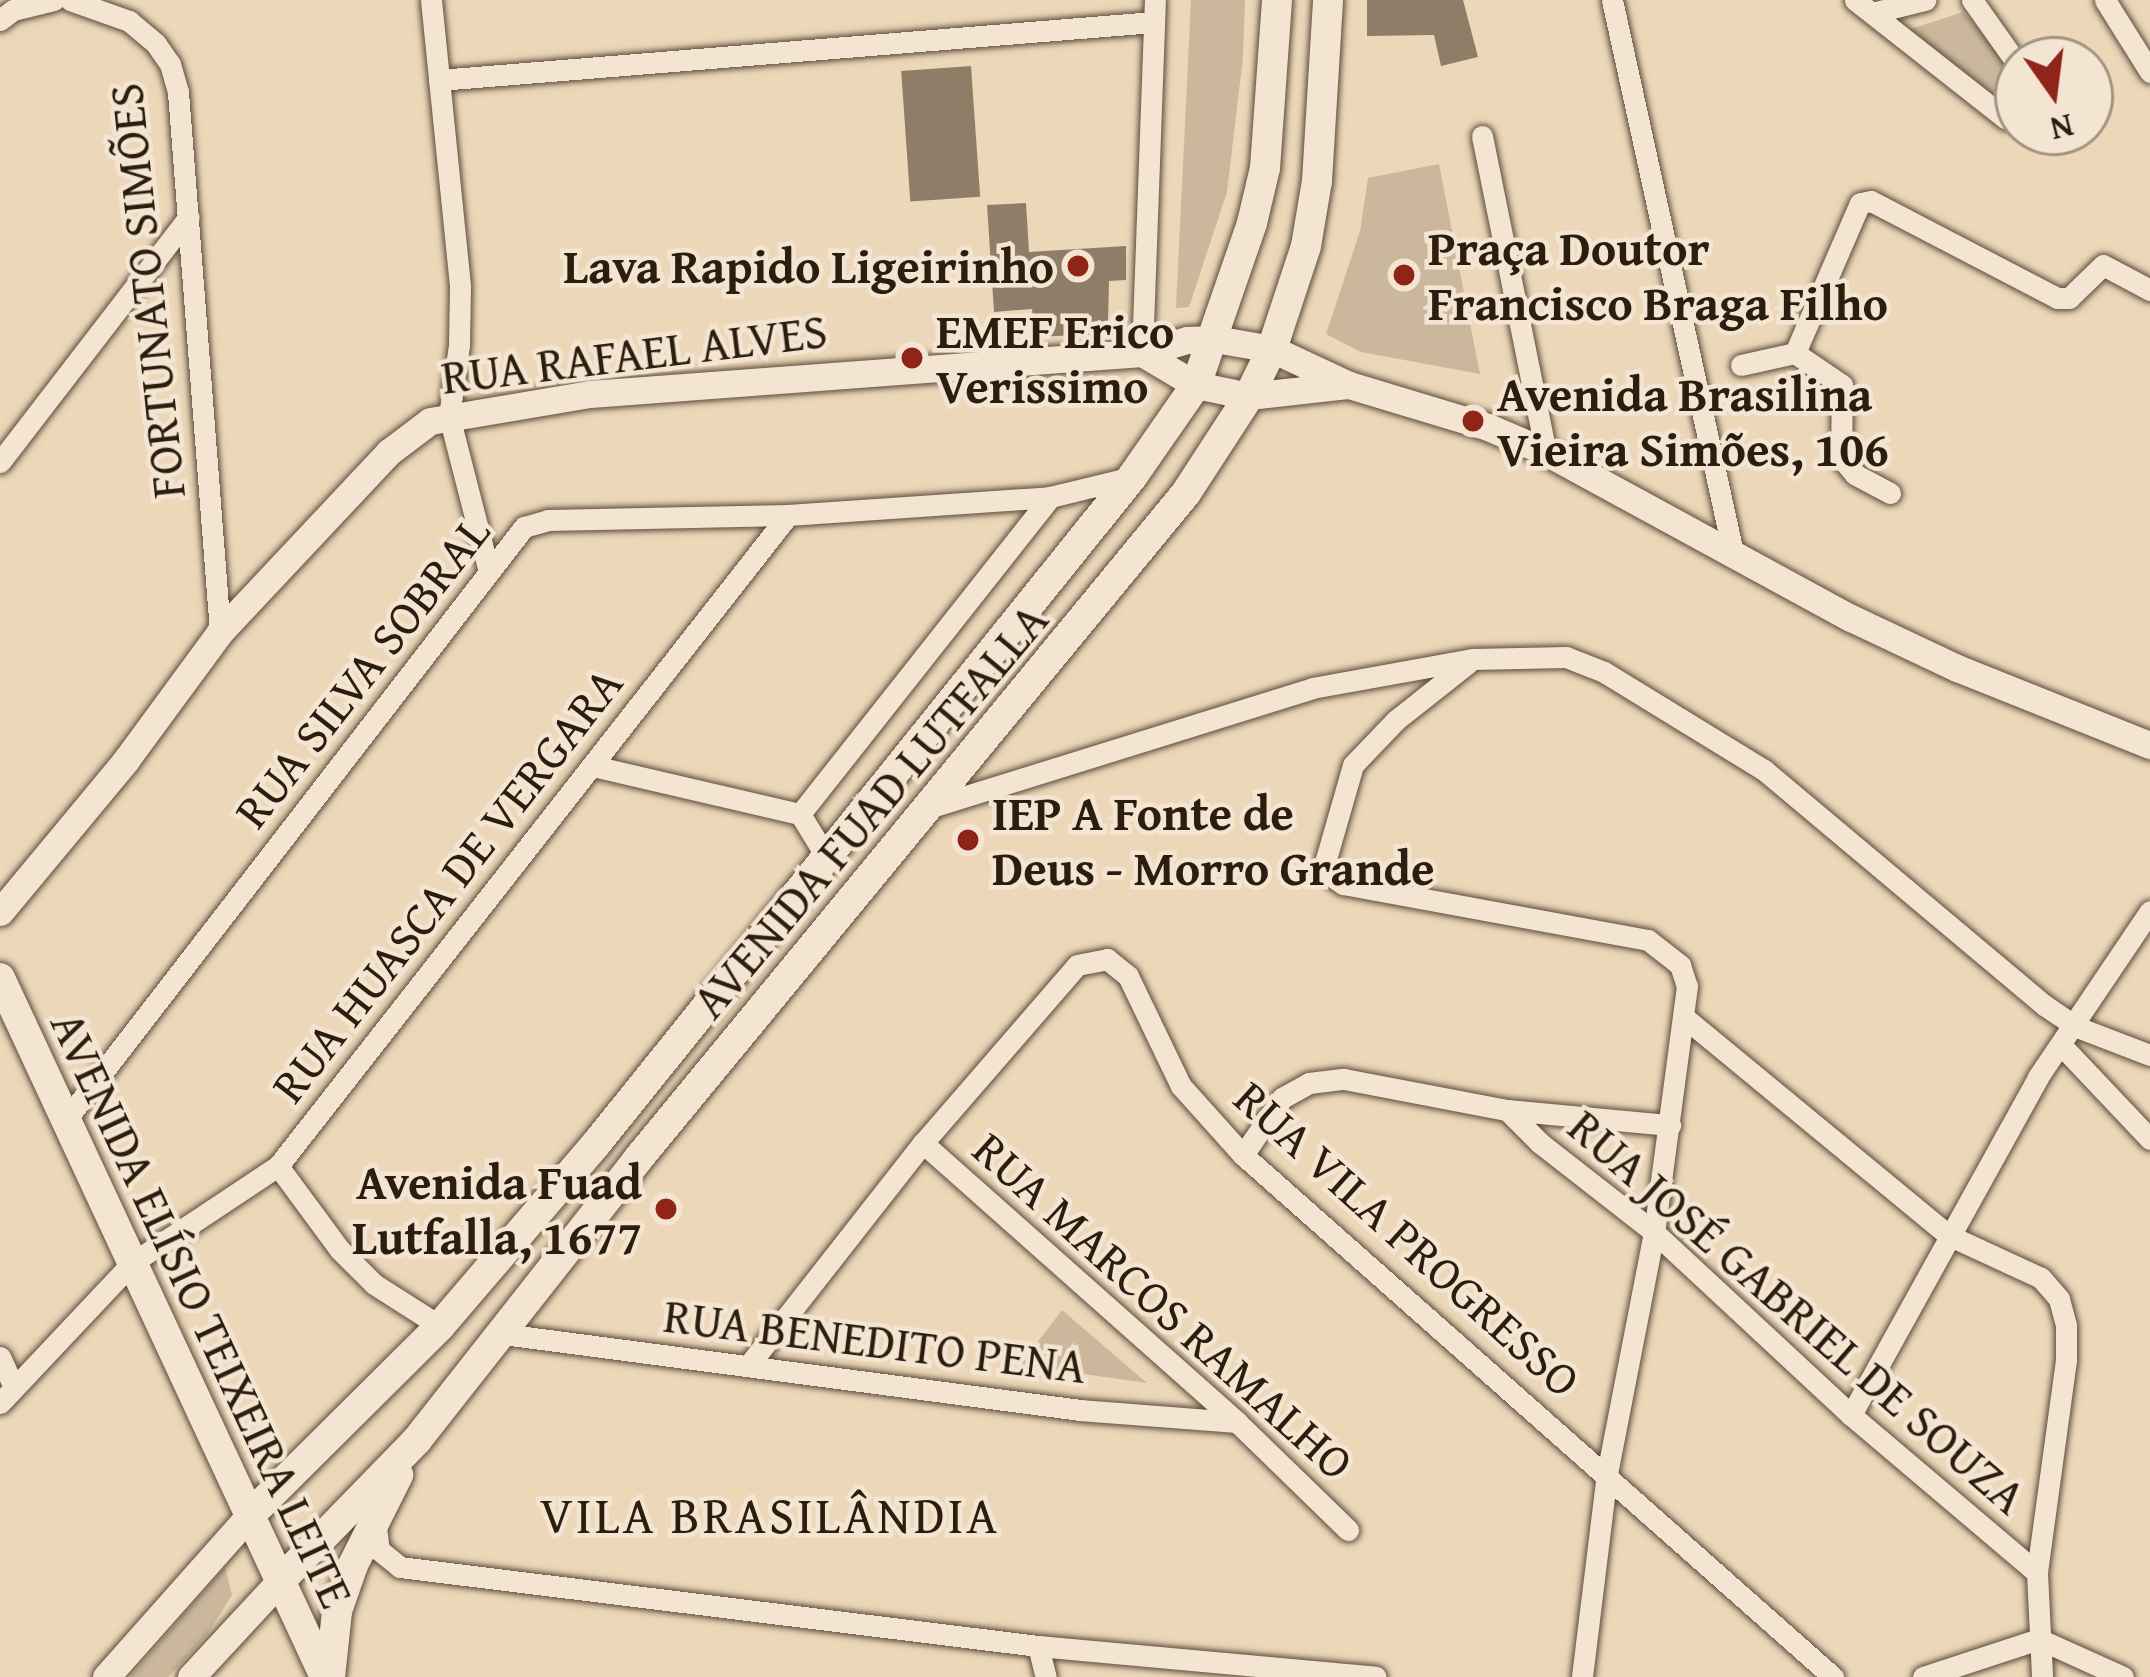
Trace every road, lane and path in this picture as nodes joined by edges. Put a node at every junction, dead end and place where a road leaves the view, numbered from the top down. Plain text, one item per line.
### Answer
1 (54, 0) edge
2 (70, 0) edge
3 (431, 0) edge
4 (1277, 0) edge
5 (1328, 0) edge
6 (1612, 0) edge
7 (1925, 0) edge
8 (1972, 0) edge
9 (2105, 0) edge
10 (1863, 7) edge
11 (1154, 11) edge
12 (6, 15) edge
13 (1997, 36) edge
14 (2150, 72) edge
15 (440, 80) junction
16 (1994, 109) edge
17 (1482, 136) dead end
18 (189, 217) junction
19 (2150, 290) edge
20 (1215, 339) junction
21 (1272, 349) junction
22 (1142, 352) junction
23 (1796, 352) junction
24 (1741, 365) dead end
25 (1196, 385) junction
26 (1349, 385) junction
27 (1249, 396) junction
28 (449, 416) junction
29 (1546, 452) junction
30 (0, 462) edge
31 (1132, 478) junction
32 (1890, 493) dead end
33 (1050, 497) junction
34 (788, 515) junction
35 (1734, 557) junction
36 (489, 572) junction
37 (220, 632) junction
38 (1473, 659) junction
39 (2150, 745) edge
40 (593, 766) junction
41 (931, 807) junction
42 (800, 814) junction
43 (827, 858) junction
44 (2150, 911) edge
45 (0, 912) edge
46 (0, 978) edge
47 (1685, 1018) junction
48 (2077, 1027) junction
49 (2062, 1046) junction
50 (2150, 1055) edge
51 (1507, 1110) junction
52 (64, 1121) junction
53 (1670, 1125) junction
54 (2150, 1139) edge
55 (923, 1142) junction
56 (1244, 1155) junction
57 (278, 1166) junction
58 (561, 1184) junction
59 (588, 1224) junction
60 (1654, 1232) junction
61 (1948, 1235) junction
62 (132, 1263) junction
63 (440, 1325) junction
64 (503, 1334) junction
65 (0, 1358) edge
66 (748, 1366) junction
67 (7, 1395) edge
68 (1851, 1415) junction
69 (1238, 1422) junction
70 (417, 1439) junction
71 (1607, 1473) junction
72 (249, 1516) junction
73 (375, 1518) junction
74 (1348, 1531) dead end
75 (2036, 1573) junction
76 (280, 1581) junction
77 (2039, 1639) junction
78 (1038, 1646) junction
79 (1212, 1669) edge
80 (1350, 1675) edge
81 (106, 1677) edge
82 (191, 1677) edge
83 (327, 1677) edge
84 (1046, 1677) edge
85 (1376, 1677) edge
86 (1582, 1677) edge
87 (1833, 1677) edge
88 (1923, 1677) edge
89 (2042, 1677) edge
90 (2122, 1677) edge

1 - 12 street
2 - 18 street, FORTUNATO SIMÕES
3 - 15 street
4 - 20 main road, AVENIDA FUAD LUTFALLA
5 - 21 main road, AVENIDA FUAD LUTFALLA
6 - 35 street
7 - 10 street
8 - 13 street
9 - 14 street
10 - 16 street
11 - 15 street
11 - 22 street
15 - 28 street
17 - 29 street
18 - 30 street
18 - 37 street, FORTUNATO SIMÕES
19 - 23 street
20 - 21 street, RUA RAFAEL ALVES
20 - 22 street, RUA RAFAEL ALVES
20 - 25 main road, AVENIDA FUAD LUTFALLA
21 - 26 street, RUA RAFAEL ALVES
21 - 27 main road, AVENIDA FUAD LUTFALLA
22 - 25 street
22 - 28 street, RUA RAFAEL ALVES
23 - 24 street
23 - 32 street
25 - 27 street
25 - 31 main road, AVENIDA FUAD LUTFALLA
26 - 27 street
26 - 29 street
27 - 41 main road, AVENIDA FUAD LUTFALLA
28 - 36 street
28 - 37 street, RUA RAFAEL ALVES
29 - 35 street
31 - 33 street, RUA SILVA SOBRAL
31 - 43 main road, AVENIDA FUAD LUTFALLA
33 - 34 street, RUA SILVA SOBRAL
33 - 42 street, AVENIDA FUAD LUTFALLA
34 - 36 street, RUA SILVA SOBRAL
34 - 40 street, RUA HUASCA DE VERGARA
35 - 39 street
36 - 52 street, RUA SILVA SOBRAL
37 - 45 street, RUA RAFAEL ALVES
38 - 41 street
38 - 47 street
38 - 48 street
40 - 42 street
40 - 57 street, RUA HUASCA DE VERGARA
41 - 59 main road, AVENIDA FUAD LUTFALLA
42 - 43 street, AVENIDA FUAD LUTFALLA
43 - 58 main road, AVENIDA FUAD LUTFALLA
44 - 48 street
46 - 52 main road, AVENIDA ELÍSIO TEIXEIRA LEITE
47 - 53 street
47 - 61 street
48 - 49 street
48 - 50 street
49 - 54 street
49 - 61 street
51 - 53 street
51 - 56 street
51 - 60 street, RUA JOSÉ GABRIEL DE SOUZA
52 - 62 main road, AVENIDA ELÍSIO TEIXEIRA LEITE
53 - 60 street
55 - 56 street, RUA VILA PROGRESSO
55 - 66 street, RUA VILA PROGRESSO
55 - 69 street, RUA MARCOS RAMALHO
56 - 71 street, RUA VILA PROGRESSO
57 - 62 street, RUA HUASCA DE VERGARA
57 - 63 street
58 - 59 main road
58 - 63 main road, AVENIDA FUAD LUTFALLA
59 - 64 main road, AVENIDA FUAD LUTFALLA
60 - 68 street, RUA JOSÉ GABRIEL DE SOUZA
60 - 71 street
61 - 68 street
61 - 75 street
62 - 67 street, RUA HUASCA DE VERGARA
62 - 72 main road, AVENIDA ELÍSIO TEIXEIRA LEITE
63 - 72 main road, AVENIDA FUAD LUTFALLA
64 - 66 street, RUA BENEDITO PENA
64 - 70 main road, AVENIDA FUAD LUTFALLA
65 - 67 street
66 - 69 street, RUA BENEDITO PENA
68 - 75 street, RUA JOSÉ GABRIEL DE SOUZA
69 - 74 street, RUA MARCOS RAMALHO
70 - 73 main road
70 - 76 main road, AVENIDA FUAD LUTFALLA
71 - 86 street
71 - 87 street, RUA VILA PROGRESSO
72 - 76 main road, AVENIDA ELÍSIO TEIXEIRA LEITE
72 - 81 street
73 - 78 street
73 - 83 main road
75 - 77 street
76 - 82 street
76 - 83 main road, AVENIDA ELÍSIO TEIXEIRA LEITE
77 - 88 street
77 - 89 street
77 - 90 street
78 - 79 street
78 - 84 street
79 - 80 street
80 - 85 street

